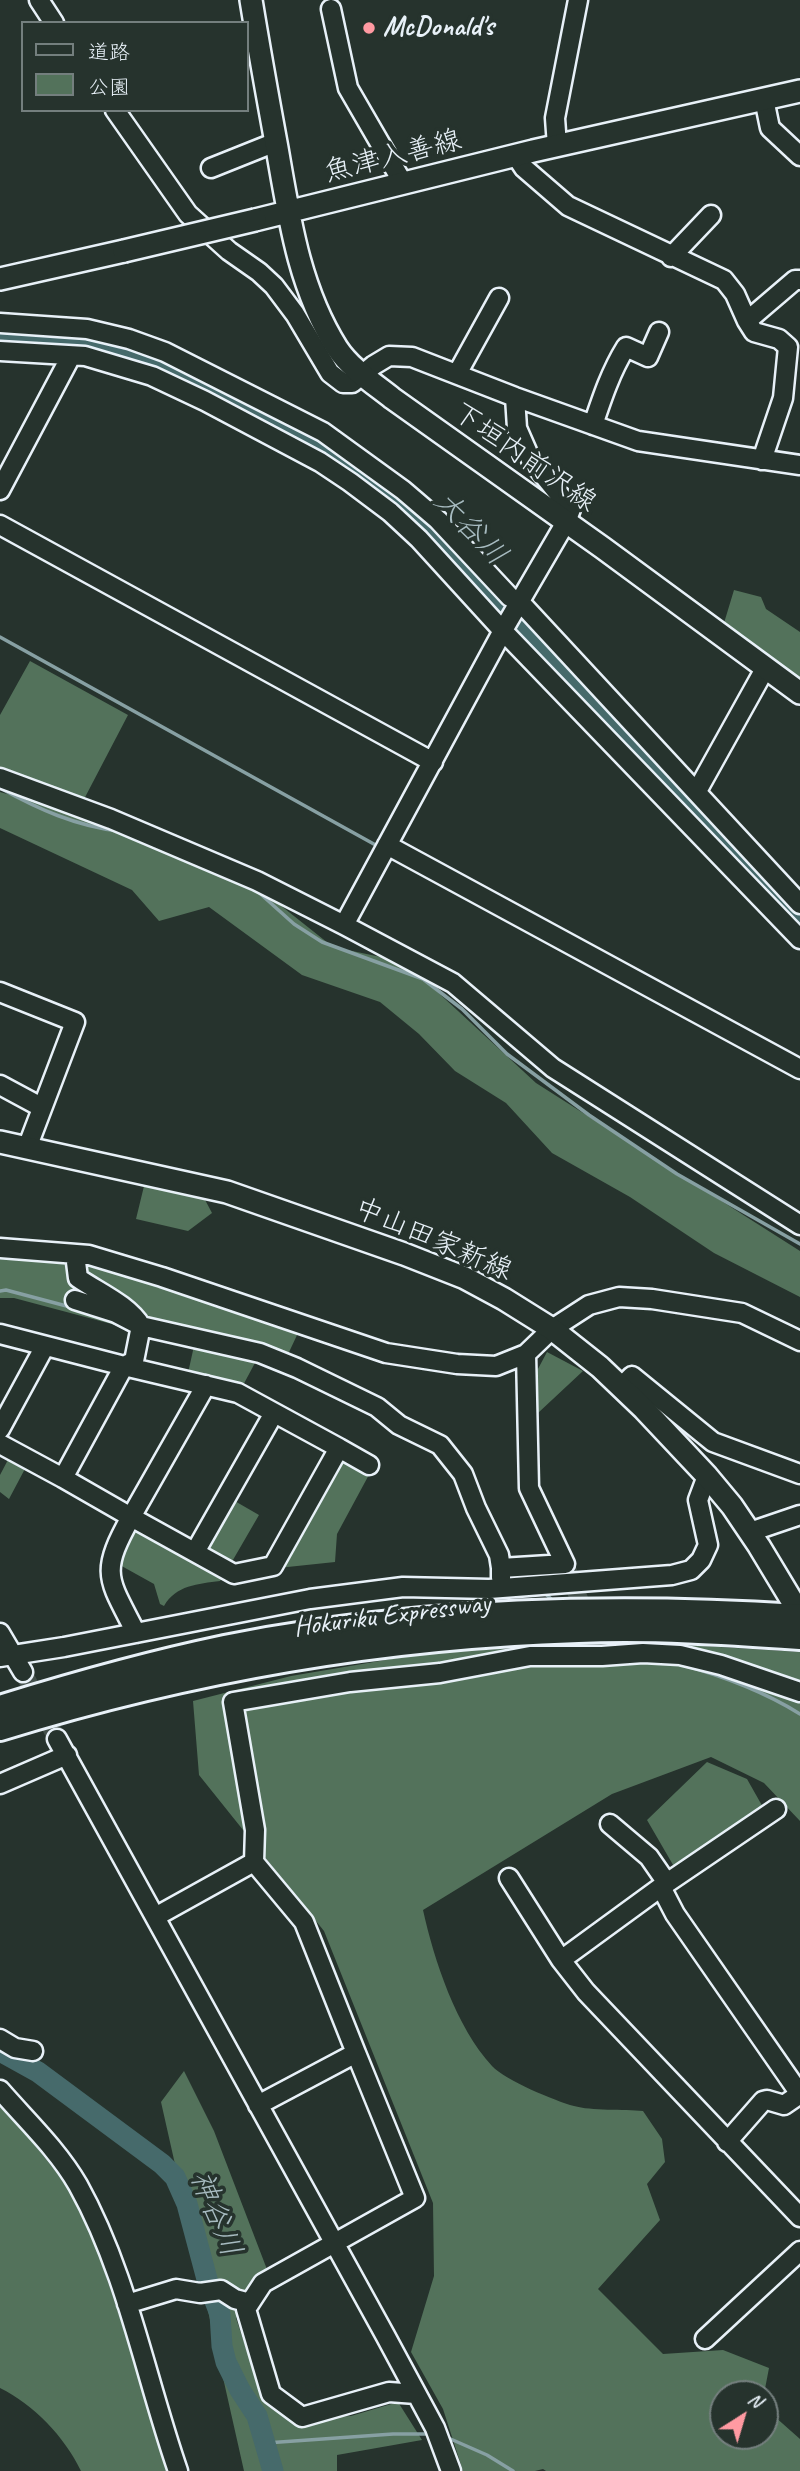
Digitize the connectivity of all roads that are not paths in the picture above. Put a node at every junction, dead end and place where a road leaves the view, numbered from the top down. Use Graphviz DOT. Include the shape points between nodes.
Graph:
graph roads {
  1 [pos="38,0"];
  2 [pos="578,0"];
  3 [pos="251,1"];
  4 [pos="331,9"];
  5 [pos="53,21"];
  6 [pos="254,57"];
  7 [pos="800,91"];
  8 [pos="765,99"];
  9 [pos="118,112"];
  10 [pos="276,142"];
  11 [pos="557,146"];
  12 [pos="516,156"];
  13 [pos="800,156"];
  14 [pos="211,168"];
  15 [pos="402,183"];
  16 [pos="289,212"];
  17 [pos="711,215"];
  18 [pos="671,257"];
  19 [pos="0,278"];
  20 [pos="800,280"];
  21 [pos="499,298"];
  22 [pos="747,321"];
  23 [pos="0,323"];
  24 [pos="659,332"];
  25 [pos="0,351"];
  26 [pos="71,356"];
  27 [pos="457,374"];
  28 [pos="363,375"];
  29 [pos="515,397"];
  30 [pos="593,425"];
  31 [pos="762,460"];
  32 [pos="800,465"];
  33 [pos="0,489"];
  34 [pos="566,522"];
  35 [pos="0,525"];
  36 [pos="511,617"];
  37 [pos="766,667"];
  38 [pos="800,693"];
  39 [pos="433,761"];
  40 [pos="0,778"];
  41 [pos="697,791"];
  42 [pos="387,845"];
  43 [pos="800,904"];
  44 [pos="344,925"];
  45 [pos="800,939"];
  46 [pos="0,992"];
  47 [pos="800,1069"];
  48 [pos="0,1085"];
  49 [pos="41,1107"];
  50 [pos="0,1142"];
  51 [pos="27,1148"];
  52 [pos="800,1225"];
  53 [pos="0,1248"];
  54 [pos="75,1254"];
  55 [pos="75,1300"];
  56 [pos="141,1326"];
  57 [pos="552,1329"];
  58 [pos="0,1334"];
  59 [pos="800,1341"];
  60 [pos="45,1346"];
  61 [pos="526,1354"];
  62 [pos="124,1366"];
  63 [pos="206,1385"];
  64 [pos="621,1387"];
  65 [pos="274,1413"];
  66 [pos="0,1429"];
  67 [pos="0,1444"];
  68 [pos="339,1448"];
  69 [pos="369,1465"];
  70 [pos="800,1474"];
  71 [pos="707,1476"];
  72 [pos="63,1478"];
  73 [pos="800,1514"];
  74 [pos="131,1517"];
  75 [pos="750,1532"];
  76 [pos="195,1552"];
  77 [pos="501,1568"];
  78 [pos="500,1589"];
  79 [pos="800,1615"];
  80 [pos="0,1633"];
  81 [pos="136,1633"];
  82 [pos="800,1637"];
  83 [pos="7,1656"];
  84 [pos="23,1672"];
  85 [pos="800,1692"];
  86 [pos="0,1708"];
  87 [pos="0,1728"];
  88 [pos="57,1739"];
  89 [pos="67,1755"];
  90 [pos="0,1784"];
  91 [pos="776,1809"];
  92 [pos="610,1824"];
  93 [pos="254,1862"];
  94 [pos="509,1878"];
  95 [pos="664,1885"];
  96 [pos="155,1917"];
  97 [pos="561,1960"];
  98 [pos="0,2039"];
  99 [pos="33,2051"];
  100 [pos="356,2053"];
  101 [pos="0,2090"];
  102 [pos="799,2092"];
  103 [pos="258,2105"];
  104 [pos="727,2142"];
  105 [pos="800,2217"];
  106 [pos="333,2243"];
  107 [pos="800,2251"];
  108 [pos="250,2303"];
  109 [pos="127,2304"];
  110 [pos="705,2339"];
  111 [pos="416,2394"];
  112 [pos="178,2471"];
  113 [pos="451,2471"];
  1 -- 5 [label="street"];
  2 -- 11 [label="street" via="555,118"];
  3 -- 6 [label="main road, 下垣内前沢線"];
  4 -- 15 [label="street" via="348,88"];
  6 -- 10 [label="main road, 下垣内前沢線"];
  7 -- 8 [label="main road, 魚津入善線"];
  8 -- 11 [label="main road, 魚津入善線"];
  8 -- 13 [label="street" via="770,128"];
  9 -- 28 [label="street" via="188,214 274,286 330,373 343,383"];
  10 -- 14 [label="street"];
  10 -- 16 [label="main road, 下垣内前沢線"];
  11 -- 12 [label="main road, 魚津入善線"];
  12 -- 15 [label="main road, 魚津入善線"];
  12 -- 18 [label="street" via="568,206"];
  15 -- 16 [label="main road, 魚津入善線"];
  16 -- 19 [label="main road, 魚津入善線, bridge"];
  16 -- 28 [label="main road, 下垣内前沢線" via="307,288 319,316 338,351"];
  17 -- 18 [label="street"];
  18 -- 22 [label="street" via="724,280"];
  20 -- 22 [label="street"];
  21 -- 27 [label="street"];
  22 -- 31 [label="street" via="754,332 779,338 788,347 783,398"];
  23 -- 36 [label="street" via="87,328 129,339 184,361 323,432 438,520 510,597"];
  24 -- 30 [label="street" via="648,357 626,347"];
  25 -- 26 [label="street"];
  26 -- 33 [label="street"];
  26 -- 36 [label="street" via="152,376 320,462 370,497"];
  27 -- 28 [label="street" via="412,357 389,356"];
  27 -- 29 [label="street"];
  28 -- 34 [label="main road, 下垣内前沢線"];
  29 -- 30 [label="street"];
  29 -- 34 [label="street" via="517,428 531,460 571,509"];
  30 -- 31 [label="street" via="638,441"];
  31 -- 32 [label="street"];
  34 -- 36 [label="street"];
  34 -- 37 [label="main road, 下垣内前沢線"];
  35 -- 39 [label="street"];
  36 -- 39 [label="street"];
  36 -- 41 [label="street" via="602,693"];
  36 -- 45 [label="street"];
  37 -- 38 [label="main road, 下垣内前沢線"];
  37 -- 41 [label="street"];
  39 -- 42 [label="street"];
  40 -- 44 [label="street" via="111,818 257,881"];
  41 -- 43 [label="street"];
  42 -- 44 [label="street"];
  42 -- 47 [label="street"];
  44 -- 52 [label="street" via="453,983 553,1068"];
  46 -- 49 [label="street" via="75,1022"];
  48 -- 49 [label="street"];
  49 -- 51 [label="street"];
  50 -- 51 [label="main road, 中山田家新線"];
  51 -- 57 [label="main road, 中山田家新線" via="227,1192 355,1236 465,1278"];
  53 -- 54 [label="street"];
  54 -- 56 [label="street" via="78,1278 130,1310"];
  54 -- 61 [label="street" via="162,1277 386,1353 496,1366"];
  55 -- 56 [label="street"];
  56 -- 62 [label="street" via="134,1361"];
  56 -- 77 [label="street" via="269,1356 377,1407 399,1425 440,1445 463,1474"];
  57 -- 59 [label="street" via="589,1305 619,1297 742,1312"];
  57 -- 61 [label="street"];
  57 -- 64 [label="main road, 中山田家新線"];
  58 -- 60 [label="street"];
  60 -- 62 [label="street"];
  60 -- 66 [label="street"];
  61 -- 77 [label="street" via="529,1488 565,1564"];
  62 -- 63 [label="street"];
  62 -- 72 [label="street"];
  63 -- 65 [label="street" via="238,1393"];
  63 -- 74 [label="street"];
  64 -- 70 [label="street" via="632,1376 712,1442"];
  64 -- 71 [label="main road, 中山田家新線"];
  65 -- 68 [label="street"];
  65 -- 76 [label="street"];
  67 -- 72 [label="street"];
  68 -- 69 [label="street"];
  68 -- 76 [label="street" via="273,1566 234,1574"];
  71 -- 75 [label="main road, 中山田家新線"];
  71 -- 78 [label="street" via="698,1500 708,1545 691,1570"];
  72 -- 74 [label="street"];
  73 -- 75 [label="street"];
  74 -- 76 [label="street"];
  74 -- 81 [label="street" via="114,1548 110,1567 111,1584"];
  75 -- 79 [label="main road, 中山田家新線"];
  77 -- 78 [label="street"];
  78 -- 81 [label="street" via="403,1587 310,1599"];
  79 -- 86 [label="highway, Hokuriku Expressway" via="576,1610 401,1623 225,1648"];
  80 -- 83 [label="street"];
  81 -- 83 [label="street"];
  82 -- 87 [label="highway, Hokuriku Expressway" via="580,1629 402,1642 229,1668"];
  83 -- 84 [label="street"];
  85 -- 93 [label="street" via="721,1665 680,1655 643,1653 530,1656 233,1702 255,1830"];
  88 -- 89 [label="street"];
  89 -- 90 [label="street"];
  89 -- 96 [label="street"];
  91 -- 95 [label="street"];
  92 -- 95 [label="street" via="649,1857"];
  93 -- 96 [label="street"];
  93 -- 100 [label="street" via="304,1922"];
  94 -- 97 [label="street"];
  95 -- 97 [label="street"];
  95 -- 102 [label="street" via="675,1914"];
  96 -- 103 [label="street"];
  97 -- 104 [label="street"];
  98 -- 99 [label="street"];
  100 -- 103 [label="street"];
  100 -- 106 [label="street" via="415,2198"];
  101 -- 109 [label="street" via="77,2184"];
  102 -- 104 [label="street" via="784,2105 763,2101"];
  103 -- 106 [label="street"];
  104 -- 105 [label="street"];
  106 -- 108 [label="street" via="263,2283"];
  106 -- 111 [label="street"];
  107 -- 110 [label="street"];
  108 -- 109 [label="street" via="220,2290 176,2289"];
  108 -- 111 [label="street" via="246,2309 271,2394 302,2417 389,2392"];
  109 -- 112 [label="street"];
  111 -- 113 [label="street"];
}
